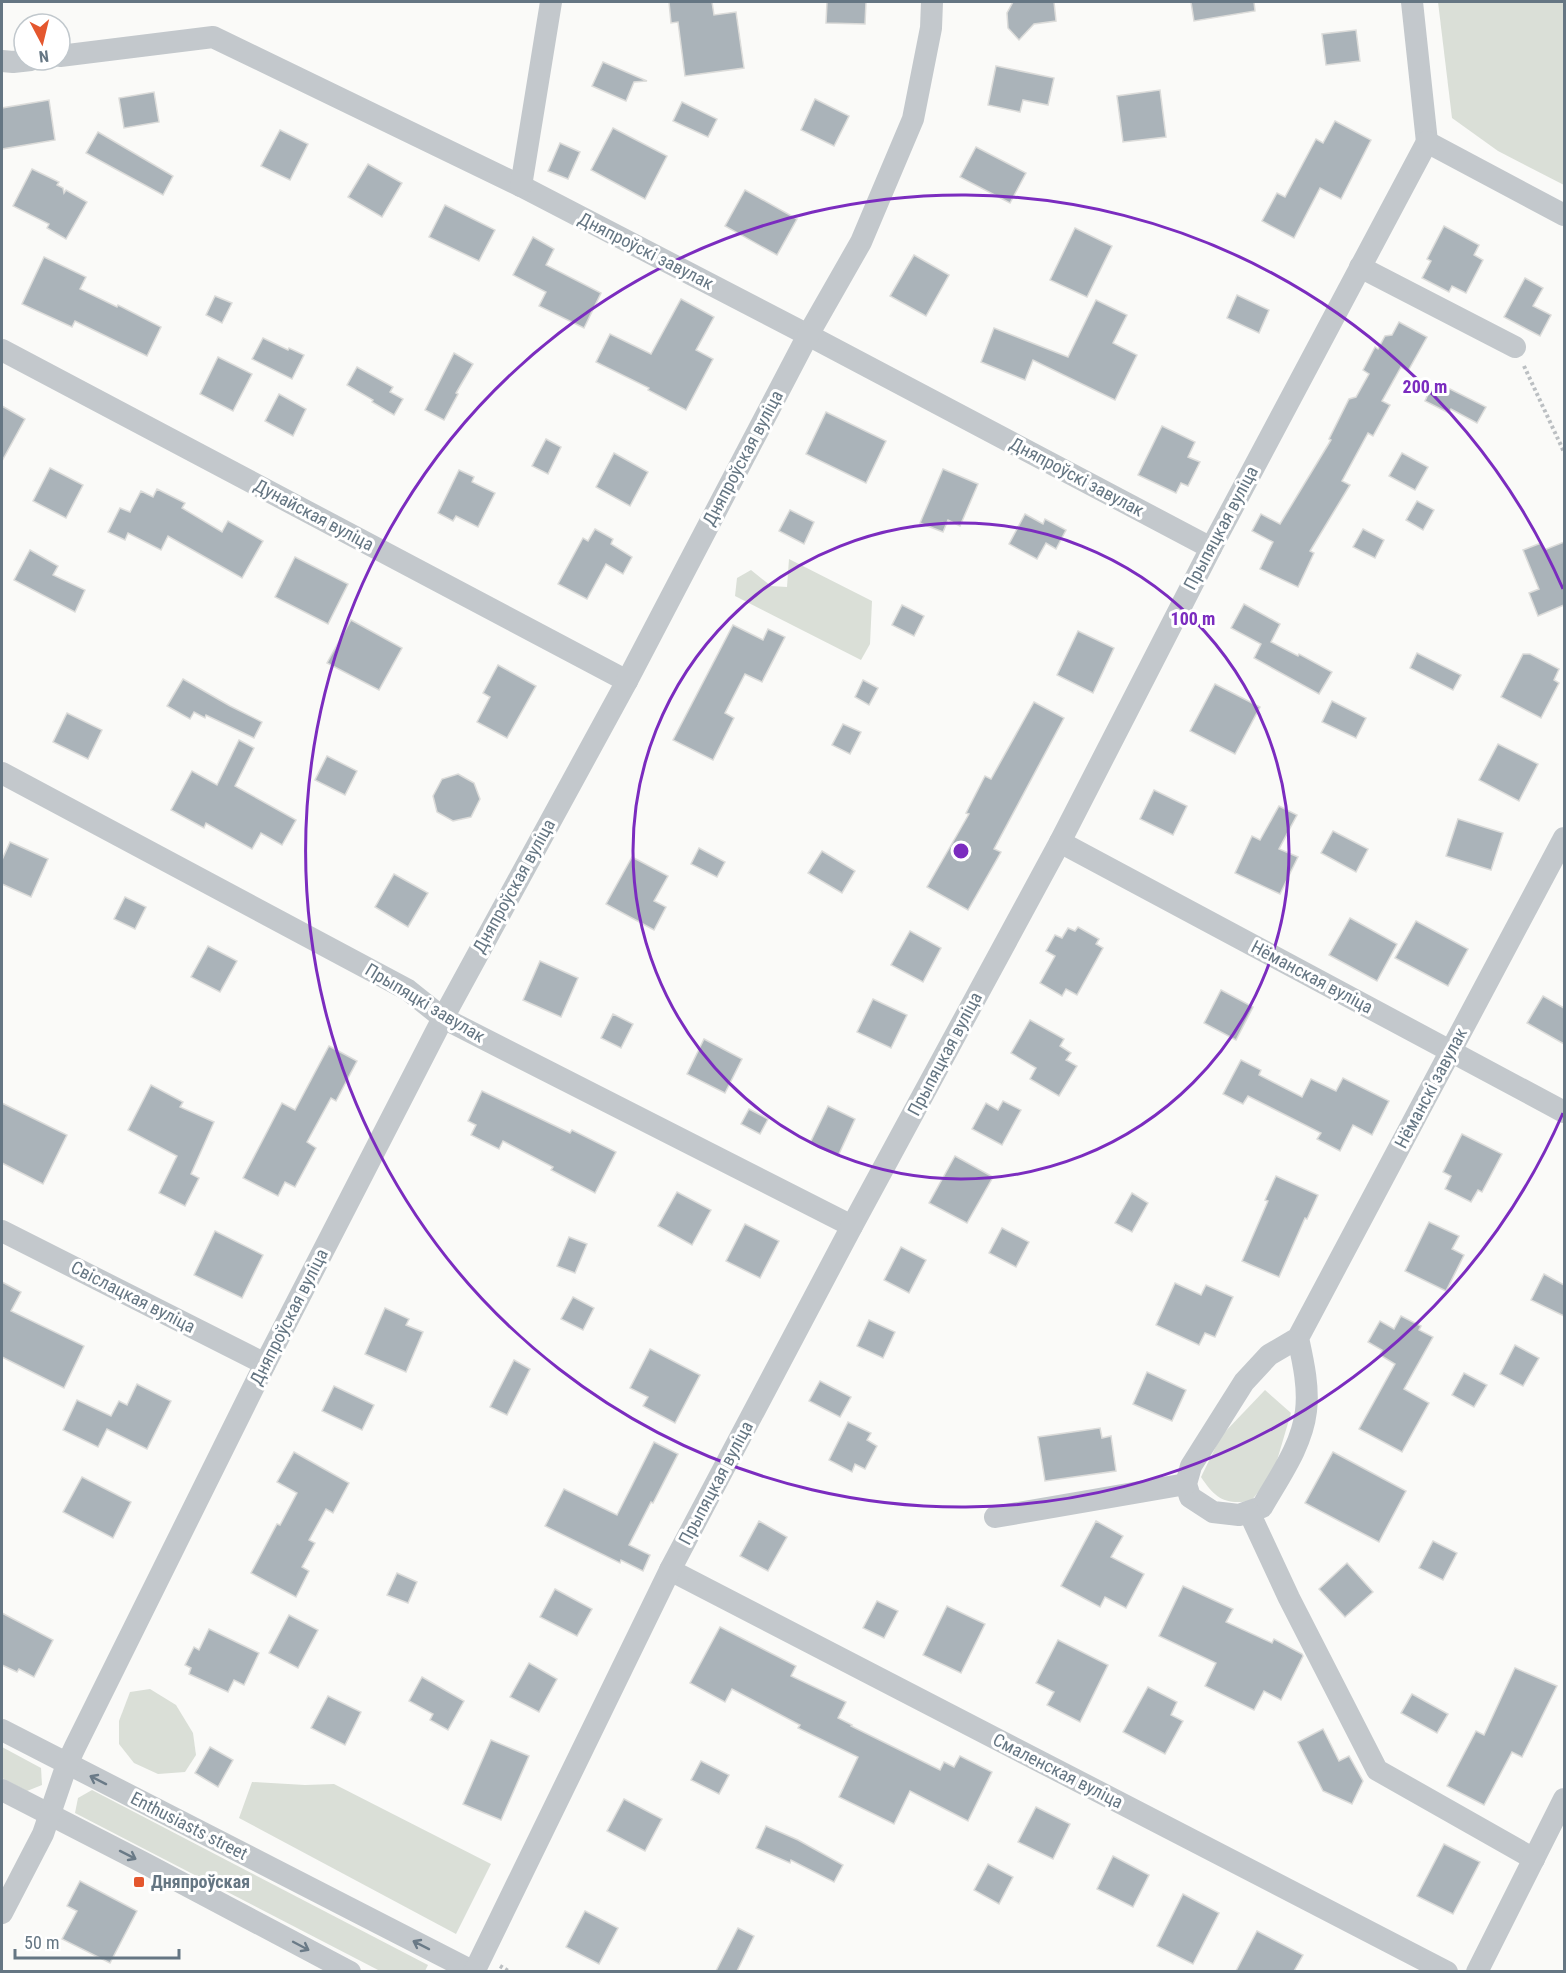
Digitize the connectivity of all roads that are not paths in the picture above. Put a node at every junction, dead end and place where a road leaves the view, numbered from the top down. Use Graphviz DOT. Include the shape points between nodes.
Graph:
graph roads {
  1 [pos="551,2"];
  2 [pos="932,2"];
  3 [pos="1412,2"];
  4 [pos="72,55"];
  5 [pos="1427,142"];
  6 [pos="521,186"];
  7 [pos="1564,215"];
  8 [pos="1359,267"];
  9 [pos="807,335"];
  10 [pos="1515,347"];
  11 [pos="2,350"];
  12 [pos="1211,548"];
  13 [pos="627,681"];
  14 [pos="2,773"];
  15 [pos="1564,838"];
  16 [pos="1060,842"];
  17 [pos="443,1018"];
  18 [pos="1450,1051"];
  19 [pos="1564,1112"];
  20 [pos="852,1226"];
  21 [pos="2,1231"];
  22 [pos="1298,1338"];
  23 [pos="265,1364"];
  24 [pos="1186,1484"];
  25 [pos="1249,1512"];
  26 [pos="995,1517"];
  27 [pos="670,1570"];
  28 [pos="2,1730"];
  29 [pos="67,1764"];
  30 [pos="2,1790"];
  31 [pos="1564,1799"];
  32 [pos="49,1815"];
  33 [pos="1534,1859"];
  34 [pos="2,1913"];
  35 [pos="350,1971"];
  36 [pos="474,1971"];
  37 [pos="1447,1971"];
  38 [pos="1477,1971"];
  1 -- 6 [label="street"];
  2 -- 9 [label="street, Дняпроўская вуліца" via="931,28 913,119 861,242"];
  3 -- 5 [label="street"];
  4 -- 6 [label="street, Дняпроўскі завулак" via="213,37"];
  5 -- 7 [label="street"];
  5 -- 8 [label="street, Прыпяцкая вуліца"];
  6 -- 9 [label="street, Дняпроўскі завулак"];
  8 -- 10 [label="street"];
  8 -- 12 [label="street, Прыпяцкая вуліца"];
  9 -- 12 [label="street, Дняпроўскі завулак"];
  9 -- 13 [label="street, Дняпроўская вуліца"];
  11 -- 13 [label="street, Дунайская вуліца"];
  12 -- 16 [label="street, Прыпяцкая вуліца"];
  13 -- 17 [label="street, Дняпроўская вуліца"];
  14 -- 17 [label="street, Прыпяцкі завулак" via="408,990"];
  15 -- 18 [label="street, Нёманскі завулак"];
  16 -- 18 [label="street, Нёманская вуліца"];
  16 -- 20 [label="street, Прыпяцкая вуліца"];
  17 -- 20 [label="street, Прыпяцкі завулак"];
  17 -- 23 [label="street, Дняпроўская вуліца"];
  18 -- 19 [label="street, Нёманская вуліца"];
  18 -- 22 [label="street, Нёманскі завулак"];
  20 -- 27 [label="street, Прыпяцкая вуліца"];
  21 -- 23 [label="street, Свіслацкая вуліца"];
  22 -- 24 [label="street" via="1269,1355 1244,1382 1191,1466"];
  22 -- 25 [label="street" via="1306,1411 1298,1441 1262,1507"];
  23 -- 29 [label="street, Дняпроўская вуліца"];
  24 -- 25 [label="street" via="1190,1497 1213,1512"];
  24 -- 26 [label="street"];
  25 -- 33 [label="street" via="1377,1770"];
  27 -- 36 [label="street, Прыпяцкая вуліца"];
  27 -- 37 [label="street, Смаленская вуліца"];
  28 -- 29 [label="street, Enthusiasts street"];
  29 -- 32 [label="street, Дняпроўская вуліца"];
  36 -- 29 [label="street, Enthusiasts street, one-way"];
  30 -- 32 [label="street"];
  31 -- 33 [label="street"];
  32 -- 34 [label="street, Дняпроўская вуліца"];
  32 -- 35 [label="street, one-way"];
  33 -- 38 [label="street"];
}
